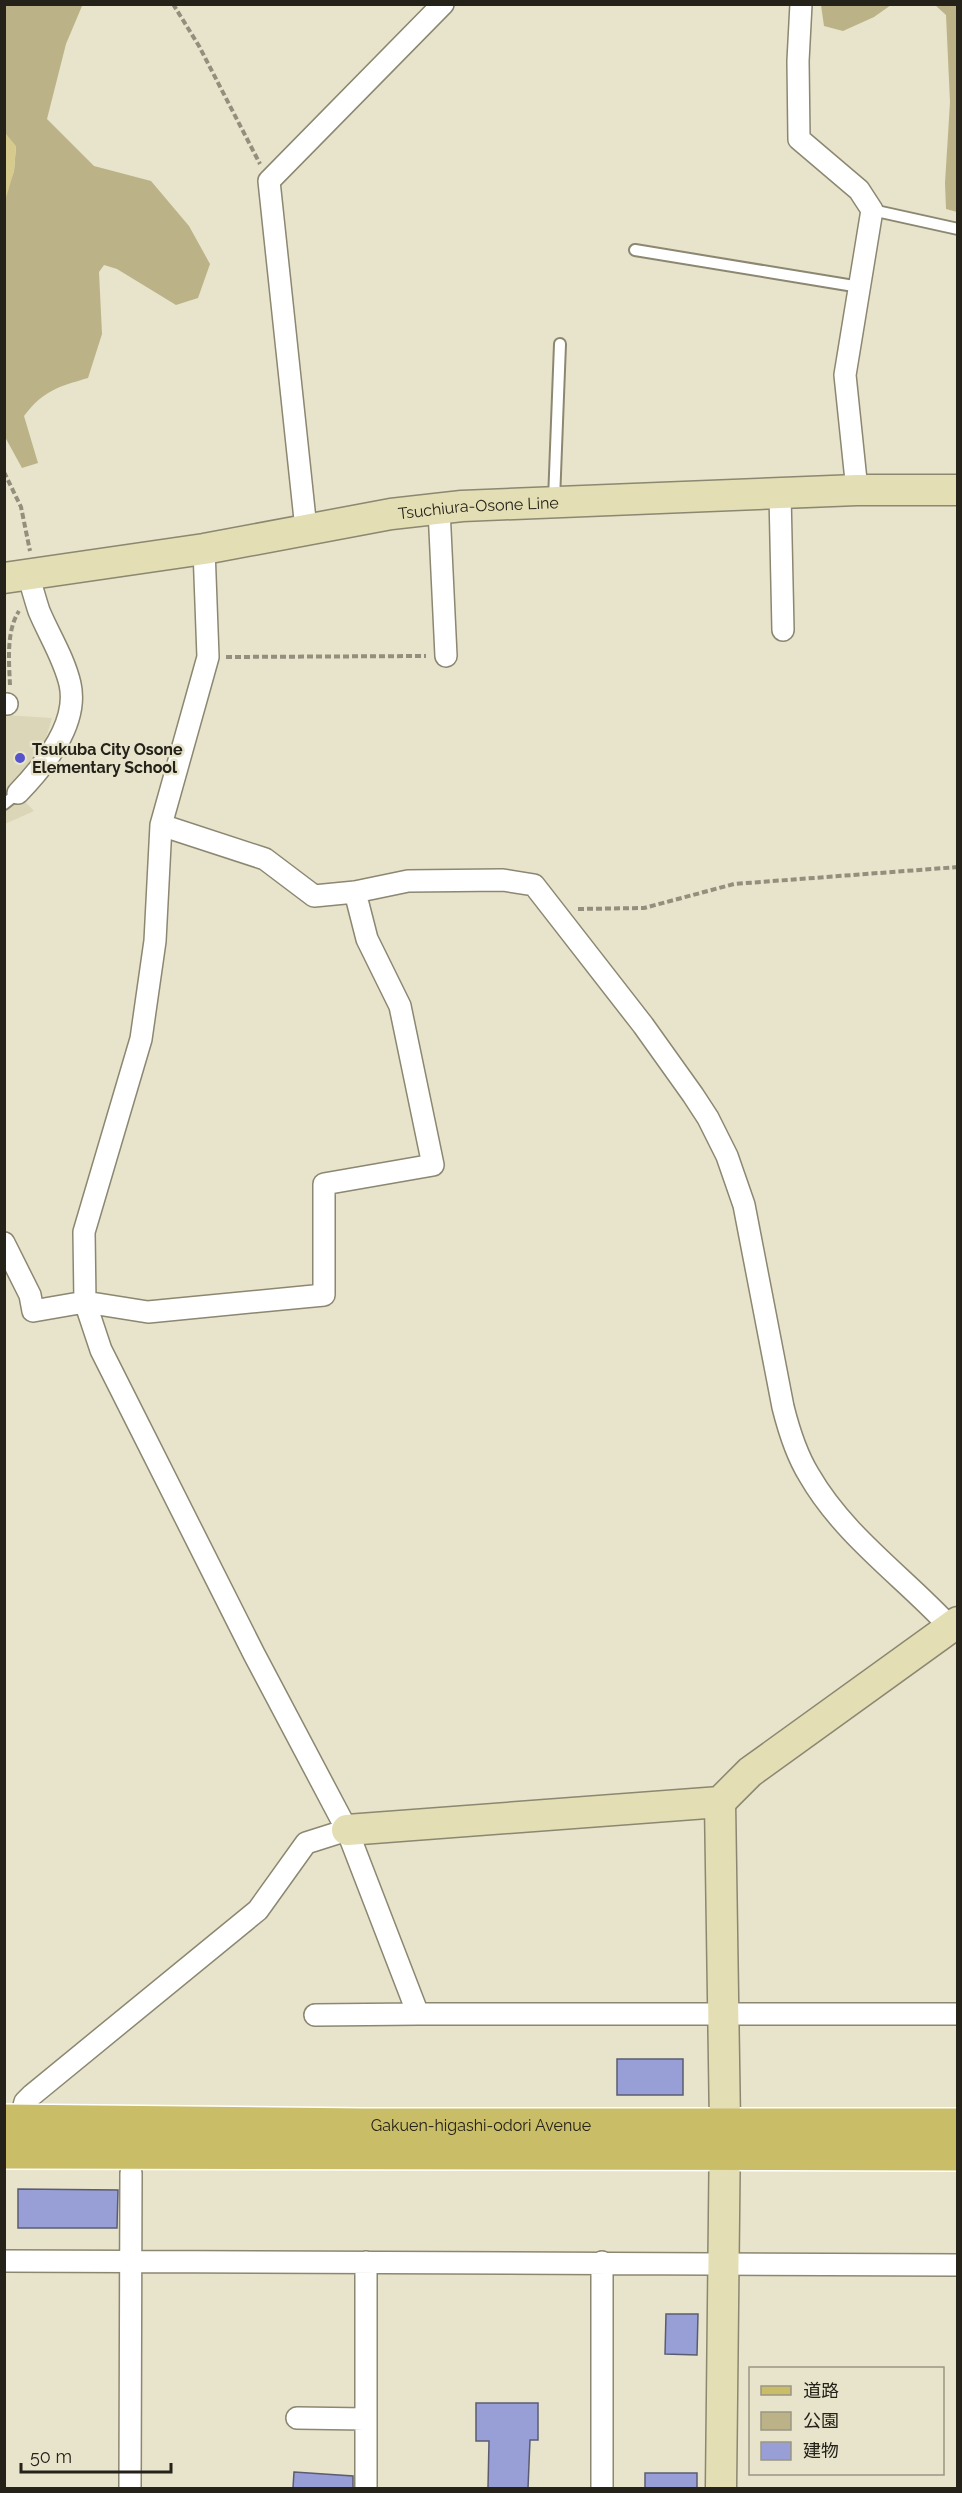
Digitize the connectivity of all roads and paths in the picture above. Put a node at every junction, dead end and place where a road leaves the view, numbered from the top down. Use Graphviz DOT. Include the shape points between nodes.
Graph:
graph roads {
  1 [pos="173,4"];
  2 [pos="444,4"];
  3 [pos="801,4"];
  4 [pos="269,181"];
  5 [pos="872,210"];
  6 [pos="957,229"];
  7 [pos="634,250"];
  8 [pos="860,287"];
  9 [pos="560,344"];
  10 [pos="4,472"];
  11 [pos="857,490"];
  12 [pos="957,490"];
  13 [pos="780,494"];
  14 [pos="554,503"];
  15 [pos="439,509"];
  16 [pos="306,529"];
  17 [pos="204,549"];
  18 [pos="22,576"];
  19 [pos="783,630"];
  20 [pos="446,656"];
  21 [pos="208,657"];
  22 [pos="6,704"];
  23 [pos="11,798"];
  24 [pos="161,825"];
  25 [pos="957,867"];
  26 [pos="355,892"];
  27 [pos="554,910"];
  28 [pos="4,1243"];
  29 [pos="85,1302"];
  30 [pos="954,1624"];
  31 [pos="720,1802"];
  32 [pos="347,1830"];
  33 [pos="722,2013"];
  34 [pos="957,2013"];
  35 [pos="418,2014"];
  36 [pos="315,2015"];
  37 [pos="12,2121"];
  38 [pos="957,2125"];
  39 [pos="725,2139"];
  40 [pos="4,2152"];
  41 [pos="957,2154"];
  42 [pos="131,2173"];
  43 [pos="4,2261"];
  44 [pos="130,2262"];
  45 [pos="366,2262"];
  46 [pos="602,2262"];
  47 [pos="723,2263"];
  48 [pos="957,2265"];
  49 [pos="297,2418"];
  50 [pos="366,2419"];
  51 [pos="130,2488"];
  52 [pos="366,2488"];
  53 [pos="602,2488"];
  54 [pos="721,2488"];
  1 -- 4 [label="path"];
  2 -- 4 [label="street"];
  3 -- 5 [label="street" via="799,139 859,190"];
  4 -- 16 [label="street"];
  5 -- 6 [label="lane"];
  5 -- 8 [label="street"];
  7 -- 8 [label="lane"];
  8 -- 11 [label="street" via="845,375"];
  9 -- 14 [label="lane"];
  10 -- 18 [label="path" via="21,507"];
  11 -- 12 [label="street, Tsuchiura-Osone Line"];
  11 -- 13 [label="street, Tsuchiura-Osone Line"];
  13 -- 14 [label="street, Tsuchiura-Osone Line"];
  13 -- 19 [label="street"];
  14 -- 15 [label="street, Tsuchiura-Osone Line"];
  15 -- 16 [label="street, Tsuchiura-Osone Line"];
  15 -- 20 [label="street"];
  16 -- 17 [label="street, Tsuchiura-Osone Line"];
  17 -- 18 [label="street, Tsuchiura-Osone Line"];
  17 -- 21 [label="street"];
  18 -- 22 [label="path" via="22,606 14,618"];
  18 -- 23 [label="street" via="70,684 71,705 53,748 34,776"];
  20 -- 21 [label="path"];
  21 -- 24 [label="street"];
  24 -- 26 [label="street" via="265,859 314,896"];
  24 -- 29 [label="street" via="155,941 141,1039 84,1232"];
  25 -- 27 [label="path" via="734,884 644,908"];
  26 -- 27 [label="street" via="408,881 503,880 534,885"];
  26 -- 29 [label="street" via="367,939 400,1006 433,1165 324,1184 324,1295 148,1312"];
  27 -- 30 [label="street" via="693,1095 727,1156 744,1205 790,1436 809,1476 864,1544"];
  28 -- 29 [label="street" via="30,1294 33,1311"];
  29 -- 32 [label="street" via="101,1350"];
  30 -- 31 [label="street" via="750,1773"];
  31 -- 32 [label="street"];
  31 -- 33 [label="street"];
  32 -- 35 [label="street"];
  32 -- 37 [label="street" via="306,1843 258,1910 25,2102"];
  33 -- 34 [label="street"];
  33 -- 35 [label="street"];
  33 -- 39 [label="street"];
  35 -- 36 [label="street"];
  37 -- 39 [label="main road, Gakuen-higashi-odori Avenue" via="364,2125"];
  38 -- 39 [label="main road, Gakuen-higashi-odori Avenue"];
  39 -- 40 [label="main road, Gakuen-higashi-odori Avenue" via="415,2154"];
  39 -- 41 [label="main road, Gakuen-higashi-odori Avenue"];
  39 -- 47 [label="street"];
  42 -- 44 [label="street"];
  43 -- 44 [label="street"];
  44 -- 45 [label="street"];
  44 -- 51 [label="street"];
  45 -- 46 [label="street"];
  45 -- 50 [label="street"];
  46 -- 47 [label="street"];
  46 -- 53 [label="street"];
  47 -- 48 [label="street"];
  47 -- 54 [label="street"];
  49 -- 50 [label="street"];
  50 -- 52 [label="street"];
}
